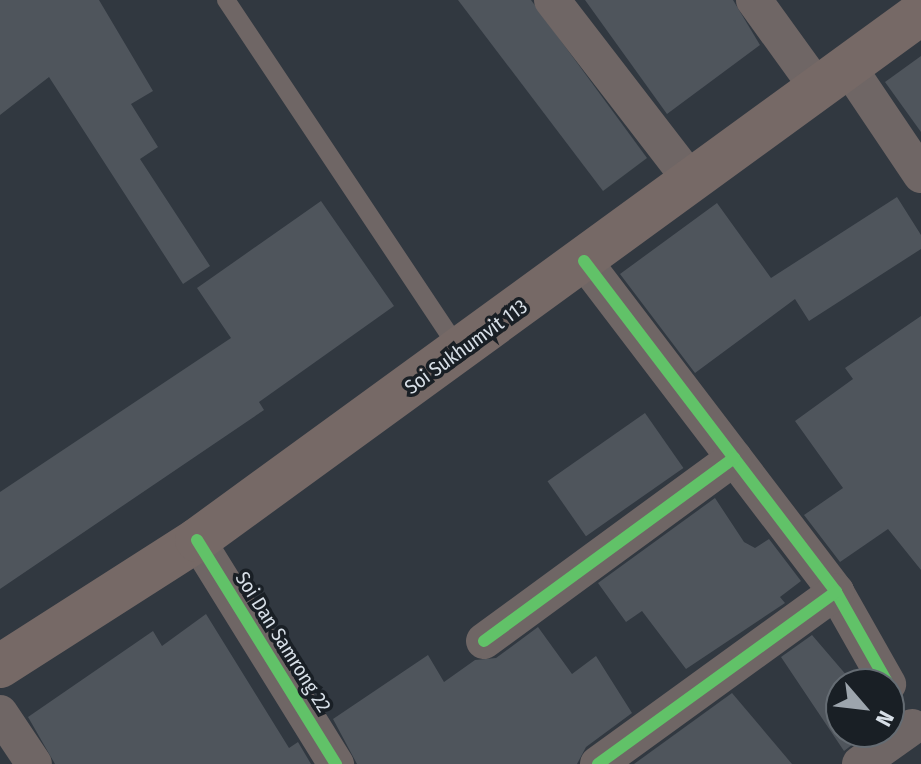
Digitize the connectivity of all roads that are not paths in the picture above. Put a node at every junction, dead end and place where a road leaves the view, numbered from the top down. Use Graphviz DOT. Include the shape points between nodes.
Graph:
graph roads {
  1 [pos="226,0"];
  2 [pos="552,0"];
  3 [pos="754,0"];
  4 [pos="921,13"];
  5 [pos="834,79"];
  6 [pos="921,175"];
  7 [pos="692,182"];
  8 [pos="584,261"];
  9 [pos="460,351"];
  10 [pos="734,458"];
  11 [pos="197,540"];
  12 [pos="836,592"];
  13 [pos="484,641"];
  14 [pos="0,666"];
  15 [pos="878,668"];
  16 [pos="0,713"];
  17 [pos="905,713"];
  18 [pos="917,732"];
  19 [pos="34,764"];
  20 [pos="336,764"];
  21 [pos="598,764"];
  22 [pos="860,764"];
  1 -- 9 [label="lane"];
  2 -- 7 [label="street"];
  3 -- 5 [label="street"];
  4 -- 5 [label="main road, Soi Sukhumvit 113"];
  5 -- 6 [label="street"];
  5 -- 7 [label="main road, Soi Sukhumvit 113"];
  7 -- 8 [label="main road, Soi Sukhumvit 113"];
  8 -- 9 [label="main road, Soi Sukhumvit 113"];
  8 -- 10 [label="street"];
  9 -- 11 [label="main road, Soi Sukhumvit 113"];
  10 -- 12 [label="street"];
  10 -- 13 [label="street"];
  11 -- 14 [label="main road, Soi Sukhumvit 113"];
  11 -- 20 [label="street, Soi Dan Samrong 22"];
  12 -- 15 [label="street"];
  12 -- 21 [label="street"];
  16 -- 19 [label="street"];
  17 -- 18 [label="street"];
  18 -- 22 [label="street"];
}
